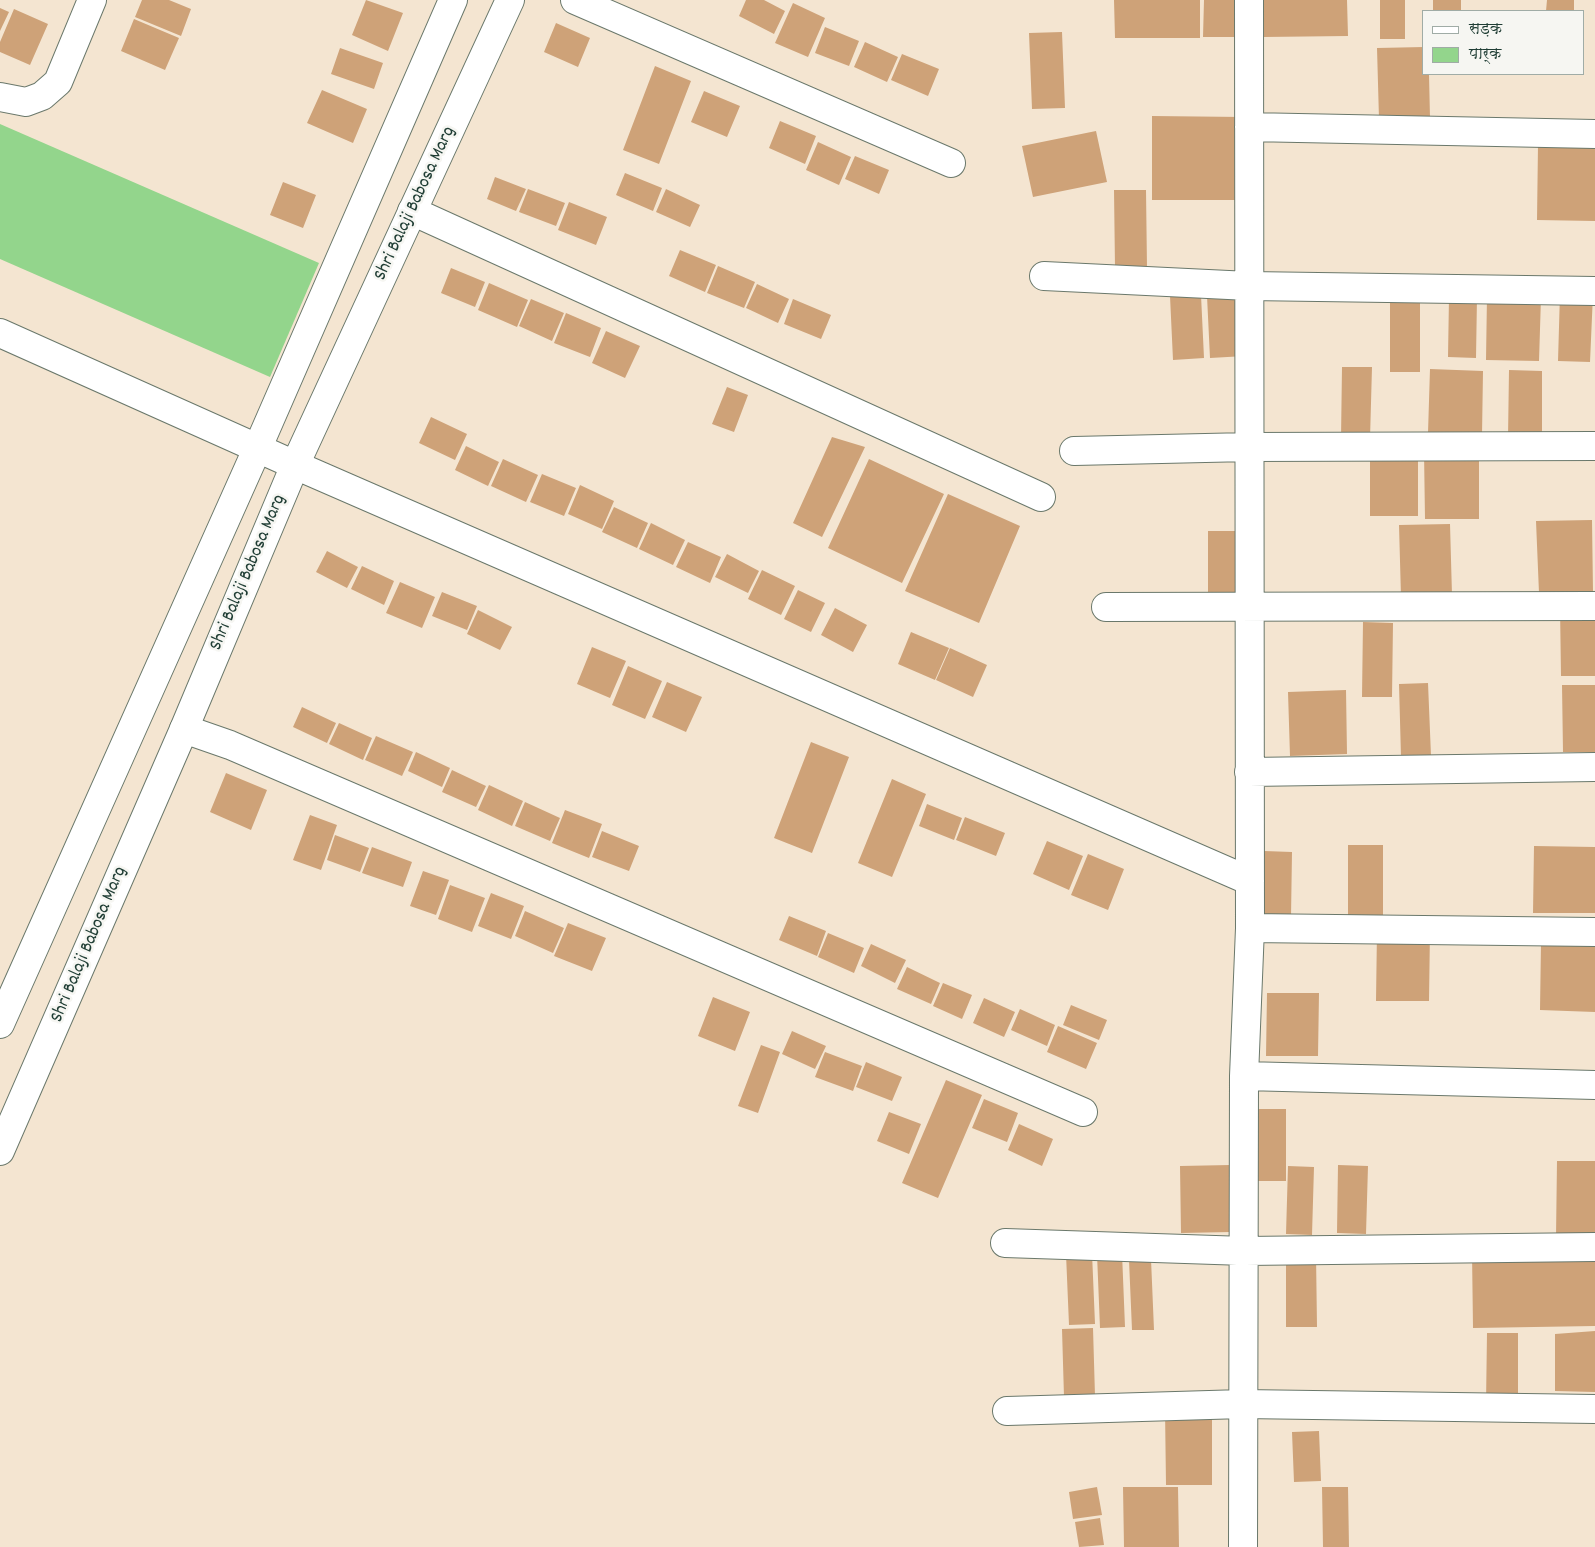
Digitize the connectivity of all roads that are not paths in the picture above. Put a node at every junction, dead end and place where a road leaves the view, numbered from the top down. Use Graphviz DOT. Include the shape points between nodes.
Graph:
graph roads {
  1 [pos="92,0"];
  2 [pos="453,0"];
  3 [pos="510,0"];
  4 [pos="575,0"];
  5 [pos="1249,0"];
  6 [pos="0,97"];
  7 [pos="1249,127"];
  8 [pos="1595,134"];
  9 [pos="951,163"];
  10 [pos="412,211"];
  11 [pos="1044,276"];
  12 [pos="1249,286"];
  13 [pos="1595,290"];
  14 [pos="0,332"];
  15 [pos="1595,446"];
  16 [pos="258,447"];
  17 [pos="1249,447"];
  18 [pos="1074,451"];
  19 [pos="295,465"];
  20 [pos="1041,497"];
  21 [pos="1249,606"];
  22 [pos="1595,606"];
  23 [pos="1106,607"];
  24 [pos="184,729"];
  25 [pos="1595,767"];
  26 [pos="1249,772"];
  27 [pos="1250,881"];
  28 [pos="1250,928"];
  29 [pos="1595,932"];
  30 [pos="0,1024"];
  31 [pos="1244,1076"];
  32 [pos="1595,1085"];
  33 [pos="1084,1112"];
  34 [pos="0,1151"];
  35 [pos="1005,1243"];
  36 [pos="1595,1247"];
  37 [pos="1245,1251"];
  38 [pos="1243,1404"];
  39 [pos="1595,1409"];
  40 [pos="1007,1411"];
  41 [pos="1243,1547"];
  1 -- 6 [label="street" via="58,82 42,96 26,102"];
  2 -- 16 [label="street"];
  3 -- 10 [label="street, Shri Balaji Babosa Marg"];
  4 -- 9 [label="street"];
  5 -- 7 [label="street"];
  7 -- 8 [label="street"];
  7 -- 12 [label="street"];
  10 -- 19 [label="street, Shri Balaji Babosa Marg"];
  10 -- 20 [label="street"];
  11 -- 12 [label="street"];
  12 -- 13 [label="street"];
  12 -- 17 [label="street"];
  14 -- 16 [label="street"];
  15 -- 17 [label="street"];
  16 -- 19 [label="street"];
  16 -- 30 [label="street"];
  17 -- 18 [label="street"];
  17 -- 21 [label="street"];
  19 -- 24 [label="street, Shri Balaji Babosa Marg"];
  19 -- 27 [label="street"];
  21 -- 22 [label="street"];
  21 -- 23 [label="street"];
  21 -- 26 [label="street"];
  24 -- 33 [label="street" via="230,745"];
  24 -- 34 [label="street, Shri Balaji Babosa Marg"];
  25 -- 26 [label="street"];
  26 -- 27 [label="street"];
  27 -- 28 [label="street"];
  28 -- 29 [label="street"];
  28 -- 31 [label="street"];
  31 -- 32 [label="street"];
  31 -- 37 [label="street"];
  35 -- 37 [label="street"];
  36 -- 37 [label="street"];
  37 -- 38 [label="street"];
  38 -- 39 [label="street"];
  38 -- 40 [label="street"];
  38 -- 41 [label="street"];
}
